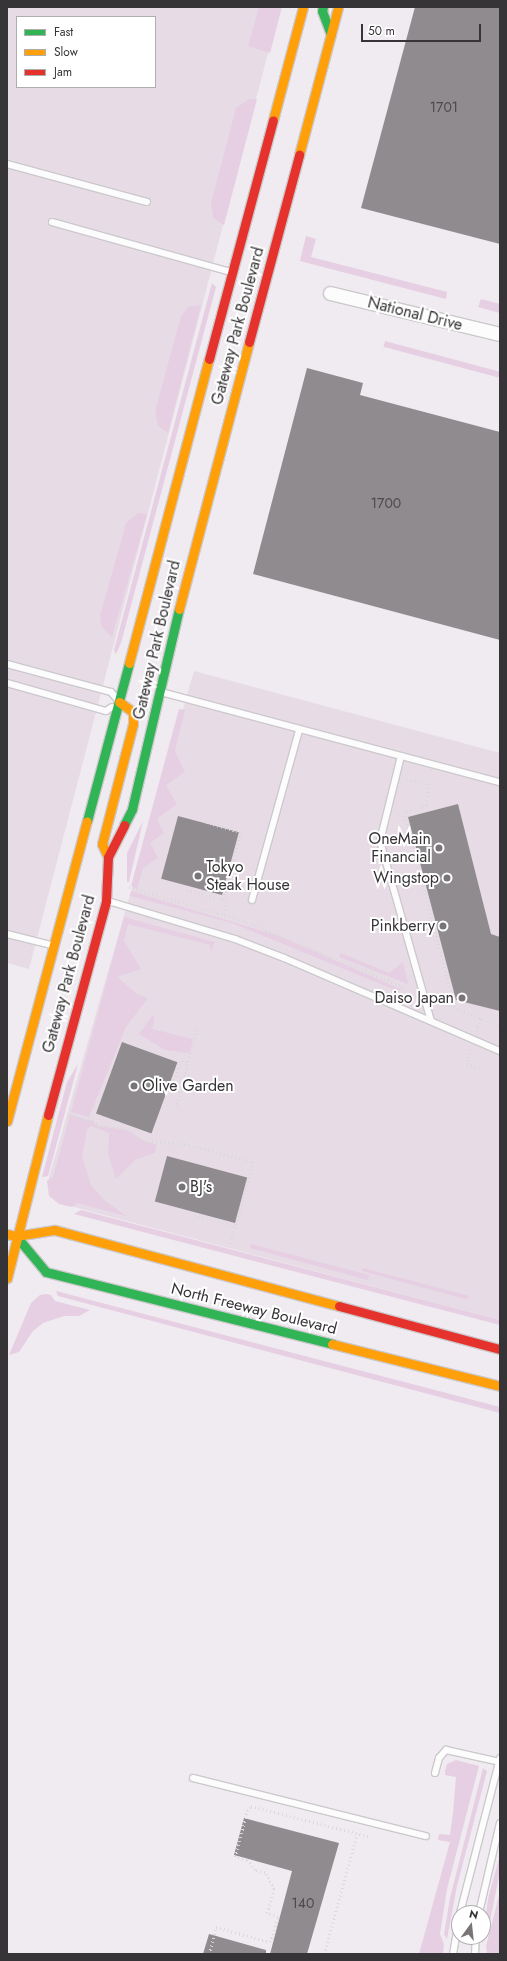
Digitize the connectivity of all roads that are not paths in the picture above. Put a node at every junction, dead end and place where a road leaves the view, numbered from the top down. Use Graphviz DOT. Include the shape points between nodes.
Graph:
graph roads {
  1 [pos="303,7"];
  2 [pos="323,7"];
  3 [pos="338,7"];
  4 [pos="331,34"];
  5 [pos="7,164"];
  6 [pos="147,202"];
  7 [pos="52,222"];
  8 [pos="233,273"];
  9 [pos="330,293"];
  10 [pos="500,334"];
  11 [pos="7,664"];
  12 [pos="7,683"];
  13 [pos="161,692"];
  14 [pos="119,702"];
  15 [pos="299,730"];
  16 [pos="401,756"];
  17 [pos="500,782"];
  18 [pos="108,857"];
  19 [pos="252,900"];
  20 [pos="106,901"];
  21 [pos="7,934"];
  22 [pos="55,946"];
  23 [pos="431,1021"];
  24 [pos="500,1051"];
  25 [pos="7,1121"];
  26 [pos="12,1235"];
  27 [pos="7,1278"];
  28 [pos="500,1349"];
  29 [pos="500,1386"];
  30 [pos="500,1761"];
  31 [pos="435,1772"];
  32 [pos="193,1778"];
  33 [pos="500,1823"];
  34 [pos="426,1836"];
  35 [pos="462,1905"];
  36 [pos="480,1905"];
  1 -- 8 [label="street, Gateway Park Boulevard"];
  2 -- 4 [label="street" via="322,11"];
  3 -- 4 [label="street, Gateway Park Boulevard"];
  4 -- 13 [label="street, Gateway Park Boulevard" via="177,615"];
  5 -- 6 [label="lane"];
  7 -- 8 [label="lane"];
  8 -- 14 [label="street, Gateway Park Boulevard"];
  9 -- 10 [label="street, National Drive"];
  11 -- 14 [label="lane" via="111,692"];
  12 -- 14 [label="lane" via="106,711"];
  13 -- 15 [label="lane"];
  13 -- 18 [label="street, Gateway Park Boulevard" via="132,809"];
  14 -- 18 [label="street" via="133,712 133,724 102,844"];
  14 -- 22 [label="street, Gateway Park Boulevard"];
  15 -- 16 [label="lane"];
  15 -- 19 [label="lane"];
  16 -- 17 [label="lane"];
  16 -- 23 [label="lane" via="380,841"];
  18 -- 20 [label="street, Gateway Park Boulevard"];
  20 -- 23 [label="lane" via="241,942"];
  20 -- 26 [label="street, Gateway Park Boulevard"];
  21 -- 22 [label="lane"];
  22 -- 25 [label="street, Gateway Park Boulevard"];
  23 -- 24 [label="lane"];
  26 -- 27 [label="street, Gateway Park Boulevard"];
  26 -- 28 [label="street, North Freeway Boulevard" via="55,1230"];
  26 -- 29 [label="street, North Freeway Boulevard" via="46,1272"];
  30 -- 31 [label="lane" via="446,1750 438,1758"];
  30 -- 35 [label="lane"];
  32 -- 34 [label="lane"];
  33 -- 36 [label="lane"];
}
